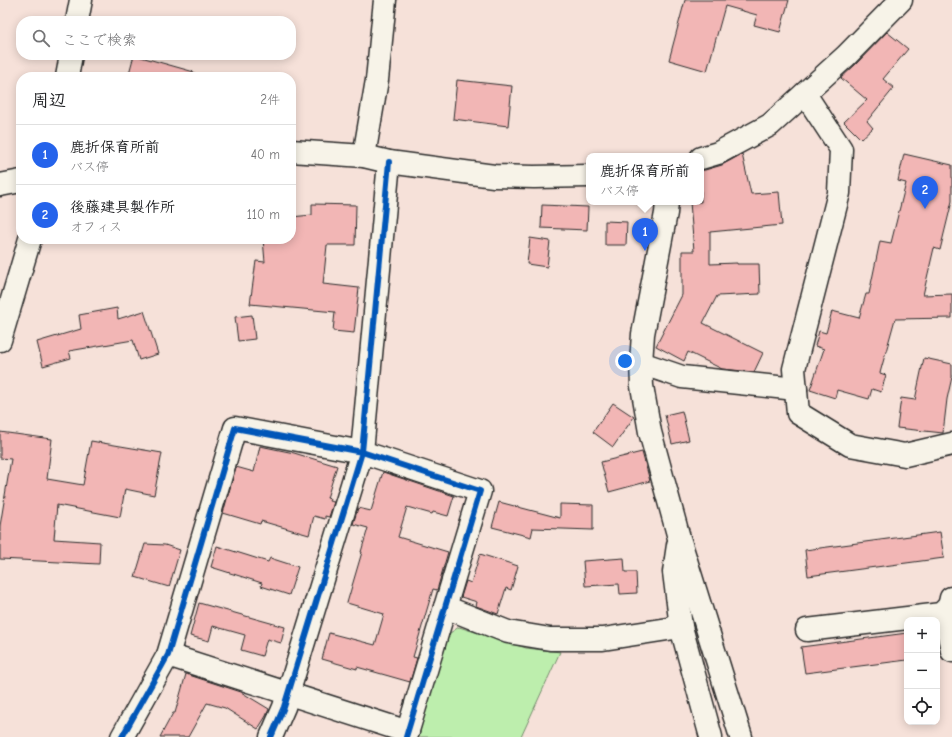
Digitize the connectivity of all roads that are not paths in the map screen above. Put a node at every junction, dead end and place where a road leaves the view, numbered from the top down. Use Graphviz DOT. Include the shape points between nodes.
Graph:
graph roads {
  1 [pos="81,0"];
  2 [pos="385,0"];
  3 [pos="901,0"];
  4 [pos="78,16"];
  5 [pos="70,60"];
  6 [pos="68,72"];
  7 [pos="805,94"];
  8 [pos="296,150"];
  9 [pos="364,156"];
  10 [pos="704,157"];
  11 [pos="389,162"];
  12 [pos="586,176"];
  13 [pos="16,183"];
  14 [pos="0,185"];
  15 [pos="667,205"];
  16 [pos="29,244"];
  17 [pos="0,340"];
  18 [pos="641,363"];
  19 [pos="796,389"];
  20 [pos="952,444"];
  21 [pos="362,452"];
  22 [pos="679,538"];
  23 [pos="951,602"];
  24 [pos="445,607"];
  25 [pos="681,627"];
  26 [pos="807,630"];
  27 [pos="952,651"];
  28 [pos="168,656"];
  29 [pos="288,693"];
  30 [pos="407,734"];
  31 [pos="122,737"];
  32 [pos="271,737"];
  33 [pos="712,737"];
  34 [pos="741,737"];
  1 -- 4 [label="street"];
  2 -- 9 [label="street" via="377,80"];
  3 -- 7 [label="street"];
  5 -- 6 [label="street"];
  7 -- 10 [label="street" via="770,125 718,154"];
  7 -- 19 [label="street" via="840,149 838,193 794,369"];
  8 -- 9 [label="street"];
  9 -- 11 [label="street"];
  11 -- 12 [label="street" via="494,176"];
  11 -- 21 [label="street"];
  13 -- 14 [label="street"];
  15 -- 18 [label="street" via="643,334"];
  16 -- 17 [label="street"];
  18 -- 19 [label="street" via="682,378"];
  18 -- 22 [label="street" via="650,432"];
  19 -- 20 [label="street" via="798,413 850,445 905,455"];
  21 -- 24 [label="street" via="480,491"];
  21 -- 28 [label="street" via="234,428"];
  21 -- 29 [label="street"];
  22 -- 25 [label="street" via="674,572"];
  22 -- 34 [label="street"];
  23 -- 26 [label="street" via="941,614"];
  23 -- 27 [label="street" via="946,620"];
  24 -- 25 [label="street" via="508,632 550,639 603,639"];
  24 -- 30 [label="street"];
  25 -- 33 [label="street"];
  28 -- 29 [label="street"];
  28 -- 31 [label="street"];
  29 -- 30 [label="street"];
  29 -- 32 [label="street"];
}
